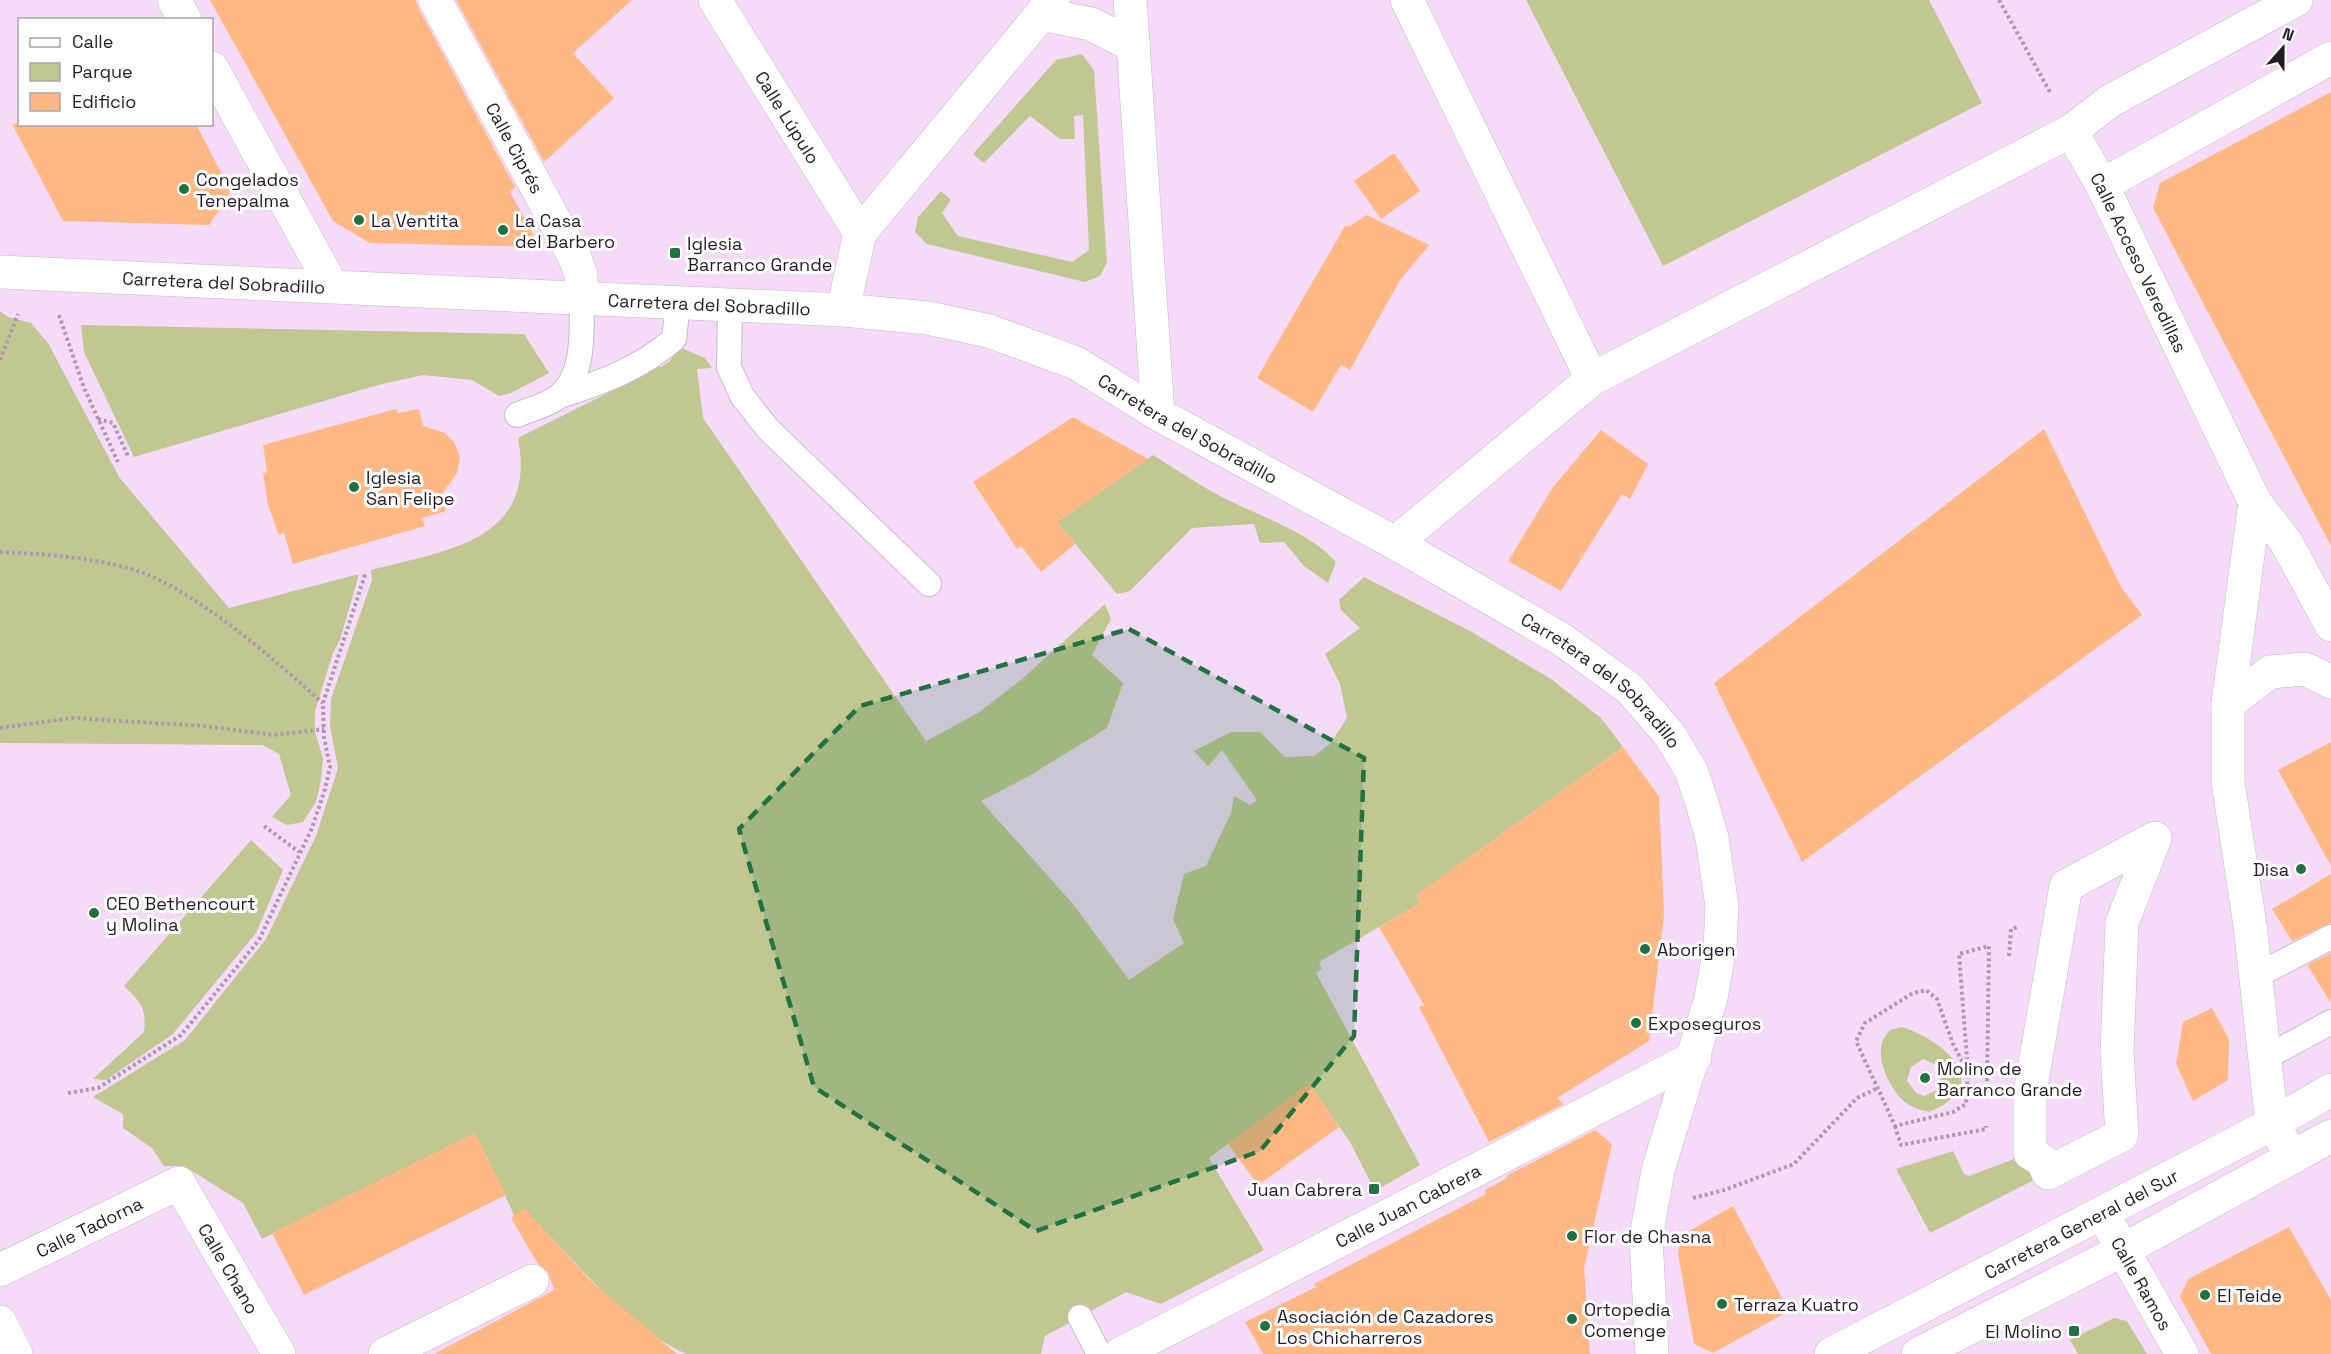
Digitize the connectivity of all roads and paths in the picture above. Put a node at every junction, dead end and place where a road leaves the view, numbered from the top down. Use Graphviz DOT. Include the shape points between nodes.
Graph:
graph roads {
  1 [pos="174,0"];
  2 [pos="435,0"];
  3 [pos="716,0"];
  4 [pos="1130,0"];
  5 [pos="1407,0"];
  6 [pos="1999,0"];
  7 [pos="2296,0"];
  8 [pos="1047,7"];
  9 [pos="184,18"];
  10 [pos="1134,46"];
  11 [pos="2331,58"];
  12 [pos="213,70"];
  13 [pos="2071,131"];
  14 [pos="2102,185"];
  15 [pos="860,233"];
  16 [pos="0,272"];
  17 [pos="46,274"];
  18 [pos="333,286"];
  19 [pos="582,299"];
  20 [pos="678,303"];
  21 [pos="730,306"];
  22 [pos="843,310"];
  23 [pos="1592,379"];
  24 [pos="559,396"];
  25 [pos="1158,414"];
  26 [pos="517,415"];
  27 [pos="98,419"];
  28 [pos="129,458"];
  29 [pos="118,462"];
  30 [pos="2254,502"];
  31 [pos="1395,543"];
  32 [pos="0,552"];
  33 [pos="366,573"];
  34 [pos="929,584"];
  35 [pos="2331,625"];
  36 [pos="2331,682"];
  37 [pos="323,703"];
  38 [pos="2228,704"];
  39 [pos="0,728"];
  40 [pos="324,729"];
  41 [pos="264,826"];
  42 [pos="299,852"];
  43 [pos="2067,886"];
  44 [pos="2331,937"];
  45 [pos="2256,976"];
  46 [pos="2331,1022"];
  47 [pos="1695,1057"];
  48 [pos="2265,1058"];
  49 [pos="1968,1072"];
  50 [pos="1878,1088"];
  51 [pos="1987,1089"];
  52 [pos="2331,1090"];
  53 [pos="68,1093"];
  54 [pos="1986,1120"];
  55 [pos="2272,1124"];
  56 [pos="1895,1126"];
  57 [pos="2331,1136"];
  58 [pos="2293,1157"];
  59 [pos="179,1183"];
  60 [pos="1651,1209"];
  61 [pos="2102,1213"];
  62 [pos="2123,1250"];
  63 [pos="0,1270"];
  64 [pos="531,1281"];
  65 [pos="1080,1317"];
  66 [pos="0,1322"];
  67 [pos="16,1354"];
  68 [pos="279,1354"];
  69 [pos="385,1354"];
  70 [pos="1099,1354"];
  71 [pos="1120,1354"];
  72 [pos="1652,1354"];
  73 [pos="1831,1354"];
  74 [pos="1918,1354"];
  75 [pos="2182,1354"];
  1 -- 9 [label="street"];
  2 -- 19 [label="street, Calle Ciprés" via="575,258 581,275"];
  3 -- 15 [label="street, Calle Lúpulo"];
  4 -- 10 [label="street"];
  5 -- 23 [label="street"];
  6 -- 13 [label="path"];
  7 -- 13 [label="street" via="2110,101"];
  8 -- 10 [label="street"];
  8 -- 15 [label="street"];
  10 -- 25 [label="street"];
  11 -- 14 [label="street"];
  12 -- 18 [label="street"];
  13 -- 14 [label="street, Calle Acceso Veredillas"];
  13 -- 23 [label="street"];
  14 -- 30 [label="street, Calle Acceso Veredillas"];
  15 -- 22 [label="street"];
  16 -- 17 [label="street, Carretera del Sobradillo"];
  17 -- 18 [label="street, Carretera del Sobradillo"];
  17 -- 27 [label="path"];
  18 -- 19 [label="street, Carretera del Sobradillo"];
  19 -- 20 [label="street, Carretera del Sobradillo"];
  19 -- 24 [label="lane" via="580,358 572,379"];
  20 -- 21 [label="street, Carretera del Sobradillo"];
  20 -- 24 [label="lane" via="674,339 654,357 601,383"];
  21 -- 22 [label="street, Carretera del Sobradillo"];
  21 -- 34 [label="lane" via="729,367 742,396 768,429"];
  22 -- 25 [label="street, Carretera del Sobradillo" via="928,318 989,331 1076,363"];
  23 -- 31 [label="street"];
  24 -- 26 [label="lane"];
  25 -- 31 [label="street, Carretera del Sobradillo"];
  27 -- 28 [label="path" via="113,423"];
  27 -- 29 [label="path"];
  30 -- 35 [label="street, Calle Acceso Veredillas" via="2286,542"];
  30 -- 38 [label="street"];
  31 -- 47 [label="street, Carretera del Sobradillo" via="1561,639 1630,689 1669,734 1691,770 1712,838 1722,906 1713,988"];
  32 -- 37 [label="path" via="129,568 174,587 266,654"];
  33 -- 37 [label="path"];
  36 -- 38 [label="street" via="2305,669 2270,672"];
  37 -- 40 [label="path"];
  38 -- 45 [label="street" via="2228,782"];
  39 -- 40 [label="path" via="72,718 204,726 273,735"];
  40 -- 42 [label="path" via="330,767 312,828"];
  41 -- 42 [label="path"];
  42 -- 53 [label="path" via="259,940 181,1035 98,1088"];
  43 -- 43 [label="street" via="2155,838 2122,923 2117,1052 2122,1135 2048,1173 2042,1160 2030,1153 2031,1092"];
  44 -- 45 [label="lane"];
  45 -- 48 [label="street"];
  46 -- 48 [label="lane"];
  47 -- 60 [label="street, Carretera del Sobradillo" via="1658,1170"];
  47 -- 71 [label="street, Calle Juan Cabrera"];
  48 -- 55 [label="street"];
  49 -- 50 [label="path" via="1953,1044 1938,999 1919,990 1865,1023 1858,1034 1856,1041"];
  49 -- 51 [label="path" via="1959,954 1989,946"];
  49 -- 56 [label="path" via="1966,1104 1953,1112"];
  50 -- 56 [label="path"];
  50 -- 60 [label="path" via="1857,1098 1794,1164 1724,1190"];
  52 -- 55 [label="street, Carretera General del Sur"];
  54 -- 56 [label="path" via="1986,1129 1901,1145"];
  55 -- 58 [label="street"];
  55 -- 61 [label="street, Carretera General del Sur"];
  57 -- 58 [label="street"];
  58 -- 62 [label="street"];
  59 -- 63 [label="street, Calle Tadorna"];
  59 -- 68 [label="street, Calle Chano"];
  60 -- 72 [label="street, Carretera del Sobradillo" via="1646,1237"];
  61 -- 62 [label="street, Calle Ramos"];
  61 -- 73 [label="street, Carretera General del Sur"];
  62 -- 74 [label="street"];
  62 -- 75 [label="street, Calle Ramos"];
  64 -- 69 [label="street"];
  65 -- 70 [label="lane"];
  66 -- 67 [label="street"];
}
